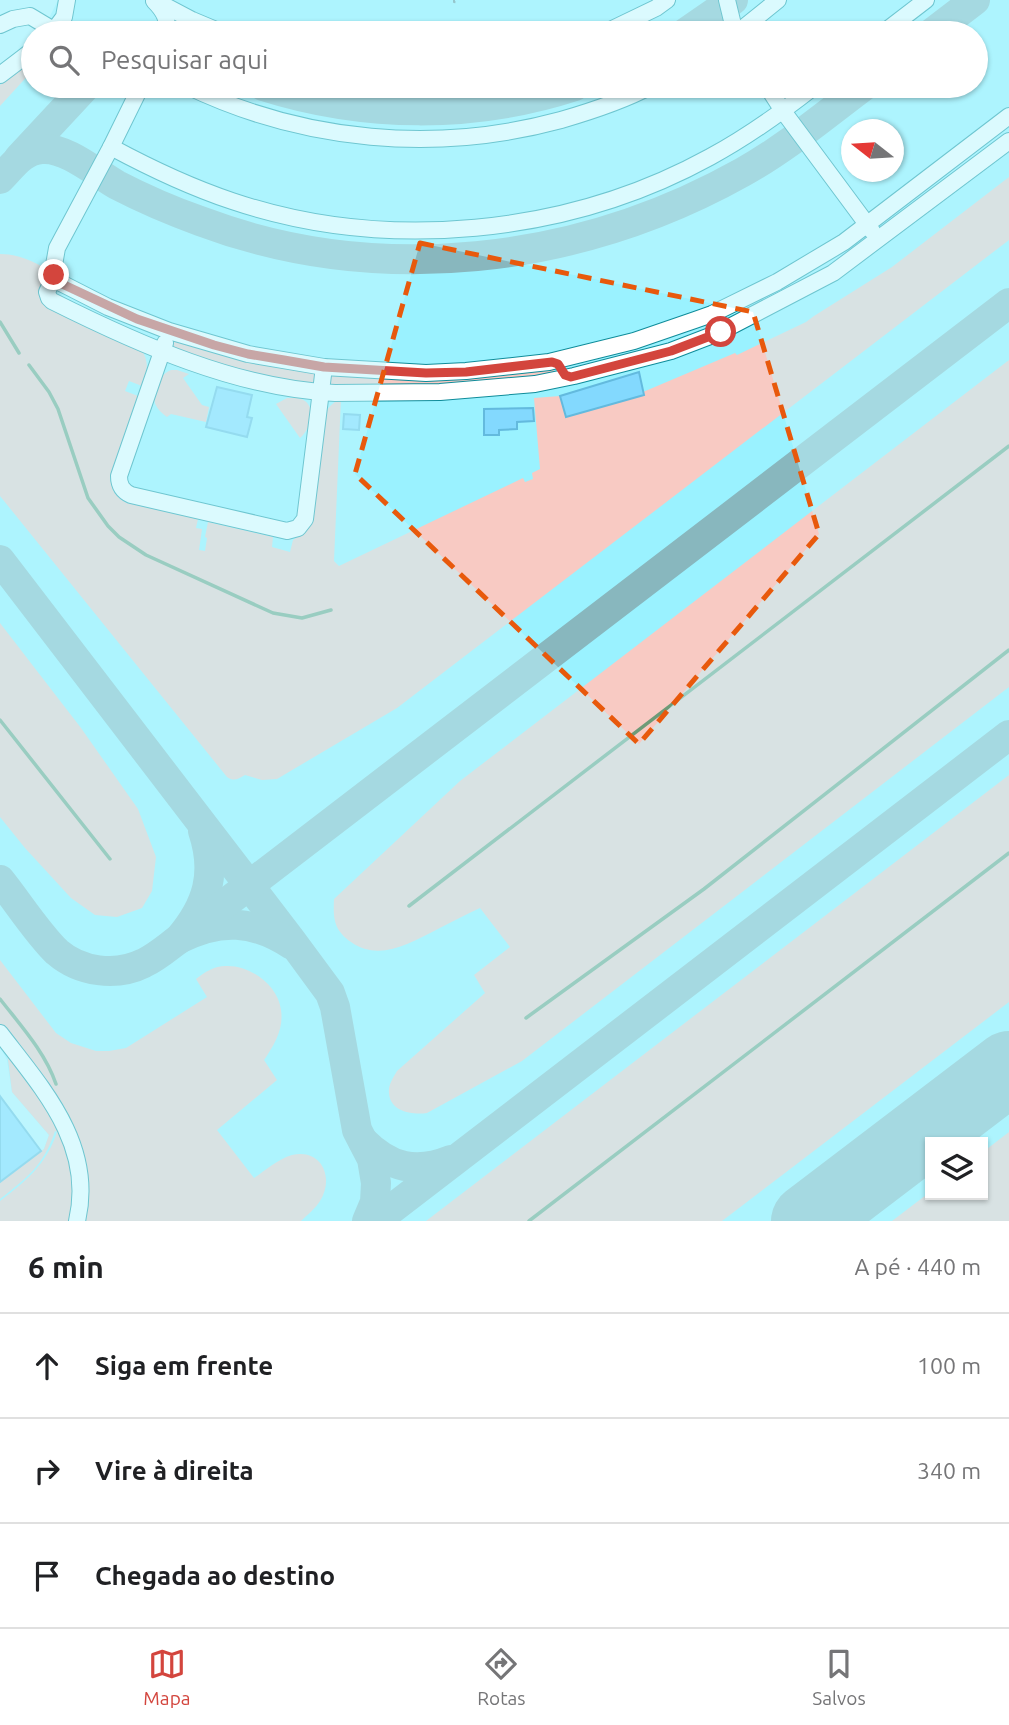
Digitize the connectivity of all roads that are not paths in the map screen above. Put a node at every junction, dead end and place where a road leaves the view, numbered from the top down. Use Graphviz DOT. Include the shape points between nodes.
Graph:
graph roads {
  1 [pos="154,0"];
  2 [pos="667,0"];
  3 [pos="727,0"];
  4 [pos="778,0"];
  5 [pos="926,0"];
  6 [pos="67,3"];
  7 [pos="37,21"];
  8 [pos="61,21"];
  9 [pos="167,21"];
  10 [pos="194,21"];
  11 [pos="629,21"];
  12 [pos="733,21"];
  13 [pos="751,21"];
  14 [pos="899,21"];
  15 [pos="0,25"];
  16 [pos="21,59"];
  17 [pos="0,75"];
  18 [pos="136,98"];
  19 [pos="215,98"];
  20 [pos="623,98"];
  21 [pos="774,98"];
  22 [pos="800,98"];
  23 [pos="783,111"];
  24 [pos="1007,119"];
  25 [pos="1009,141"];
  26 [pos="111,148"];
  27 [pos="968,148"];
  28 [pos="980,164"];
  29 [pos="867,224"];
  30 [pos="844,242"];
  31 [pos="871,246"];
  32 [pos="855,258"];
  33 [pos="54,281"];
  34 [pos="712,314"];
  35 [pos="695,320"];
  36 [pos="169,331"];
  37 [pos="718,333"];
  38 [pos="701,339"];
  39 [pos="162,350"];
  40 [pos="324,367"];
  41 [pos="561,369"];
  42 [pos="320,392"];
  43 [pos="0,1033"];
  44 [pos="77,1221"];
  1 -- 9 [label="lane"];
  1 -- 10 [label="lane"];
  2 -- 11 [label="lane"];
  3 -- 12 [label="lane"];
  4 -- 13 [label="lane"];
  5 -- 14 [label="lane"];
  6 -- 8 [label="lane"];
  7 -- 15 [label="lane" via="30,16"];
  16 -- 17 [label="lane"];
  18 -- 26 [label="lane"];
  19 -- 20 [label="lane" via="294,125 418,140 539,126"];
  21 -- 23 [label="lane"];
  22 -- 23 [label="lane"];
  23 -- 26 [label="lane" via="710,157 656,183 586,207 486,227 417,230 318,222 234,202"];
  23 -- 29 [label="lane"];
  24 -- 27 [label="lane"];
  25 -- 28 [label="lane"];
  26 -- 33 [label="lane" via="57,248"];
  27 -- 28 [label="lane" via="966,162"];
  27 -- 29 [label="lane"];
  28 -- 31 [label="lane"];
  29 -- 30 [label="lane"];
  29 -- 31 [label="lane" via="875,237"];
  30 -- 32 [label="lane" via="839,250 842,256"];
  30 -- 34 [label="lane" via="800,270"];
  31 -- 32 [label="lane"];
  32 -- 37 [label="lane"];
  33 -- 36 [label="lane"];
  33 -- 39 [label="lane" via="47,296 52,301"];
  34 -- 35 [label="lane"];
  34 -- 37 [label="lane" via="724,319"];
  35 -- 38 [label="lane" via="689,333"];
  35 -- 41 [label="lane"];
  36 -- 39 [label="lane"];
  36 -- 40 [label="lane" via="248,354"];
  37 -- 38 [label="lane"];
  38 -- 41 [label="lane" via="671,351"];
  39 -- 42 [label="lane" via="215,370"];
  39 -- 42 [label="lane" via="120,476 120,486 131,495 287,531 298,528 305,519"];
  40 -- 41 [label="lane" via="426,373"];
  40 -- 42 [label="lane"];
  41 -- 42 [label="lane" via="522,386 440,392"];
  43 -- 44 [label="lane" via="65,1125 78,1169"];
}
